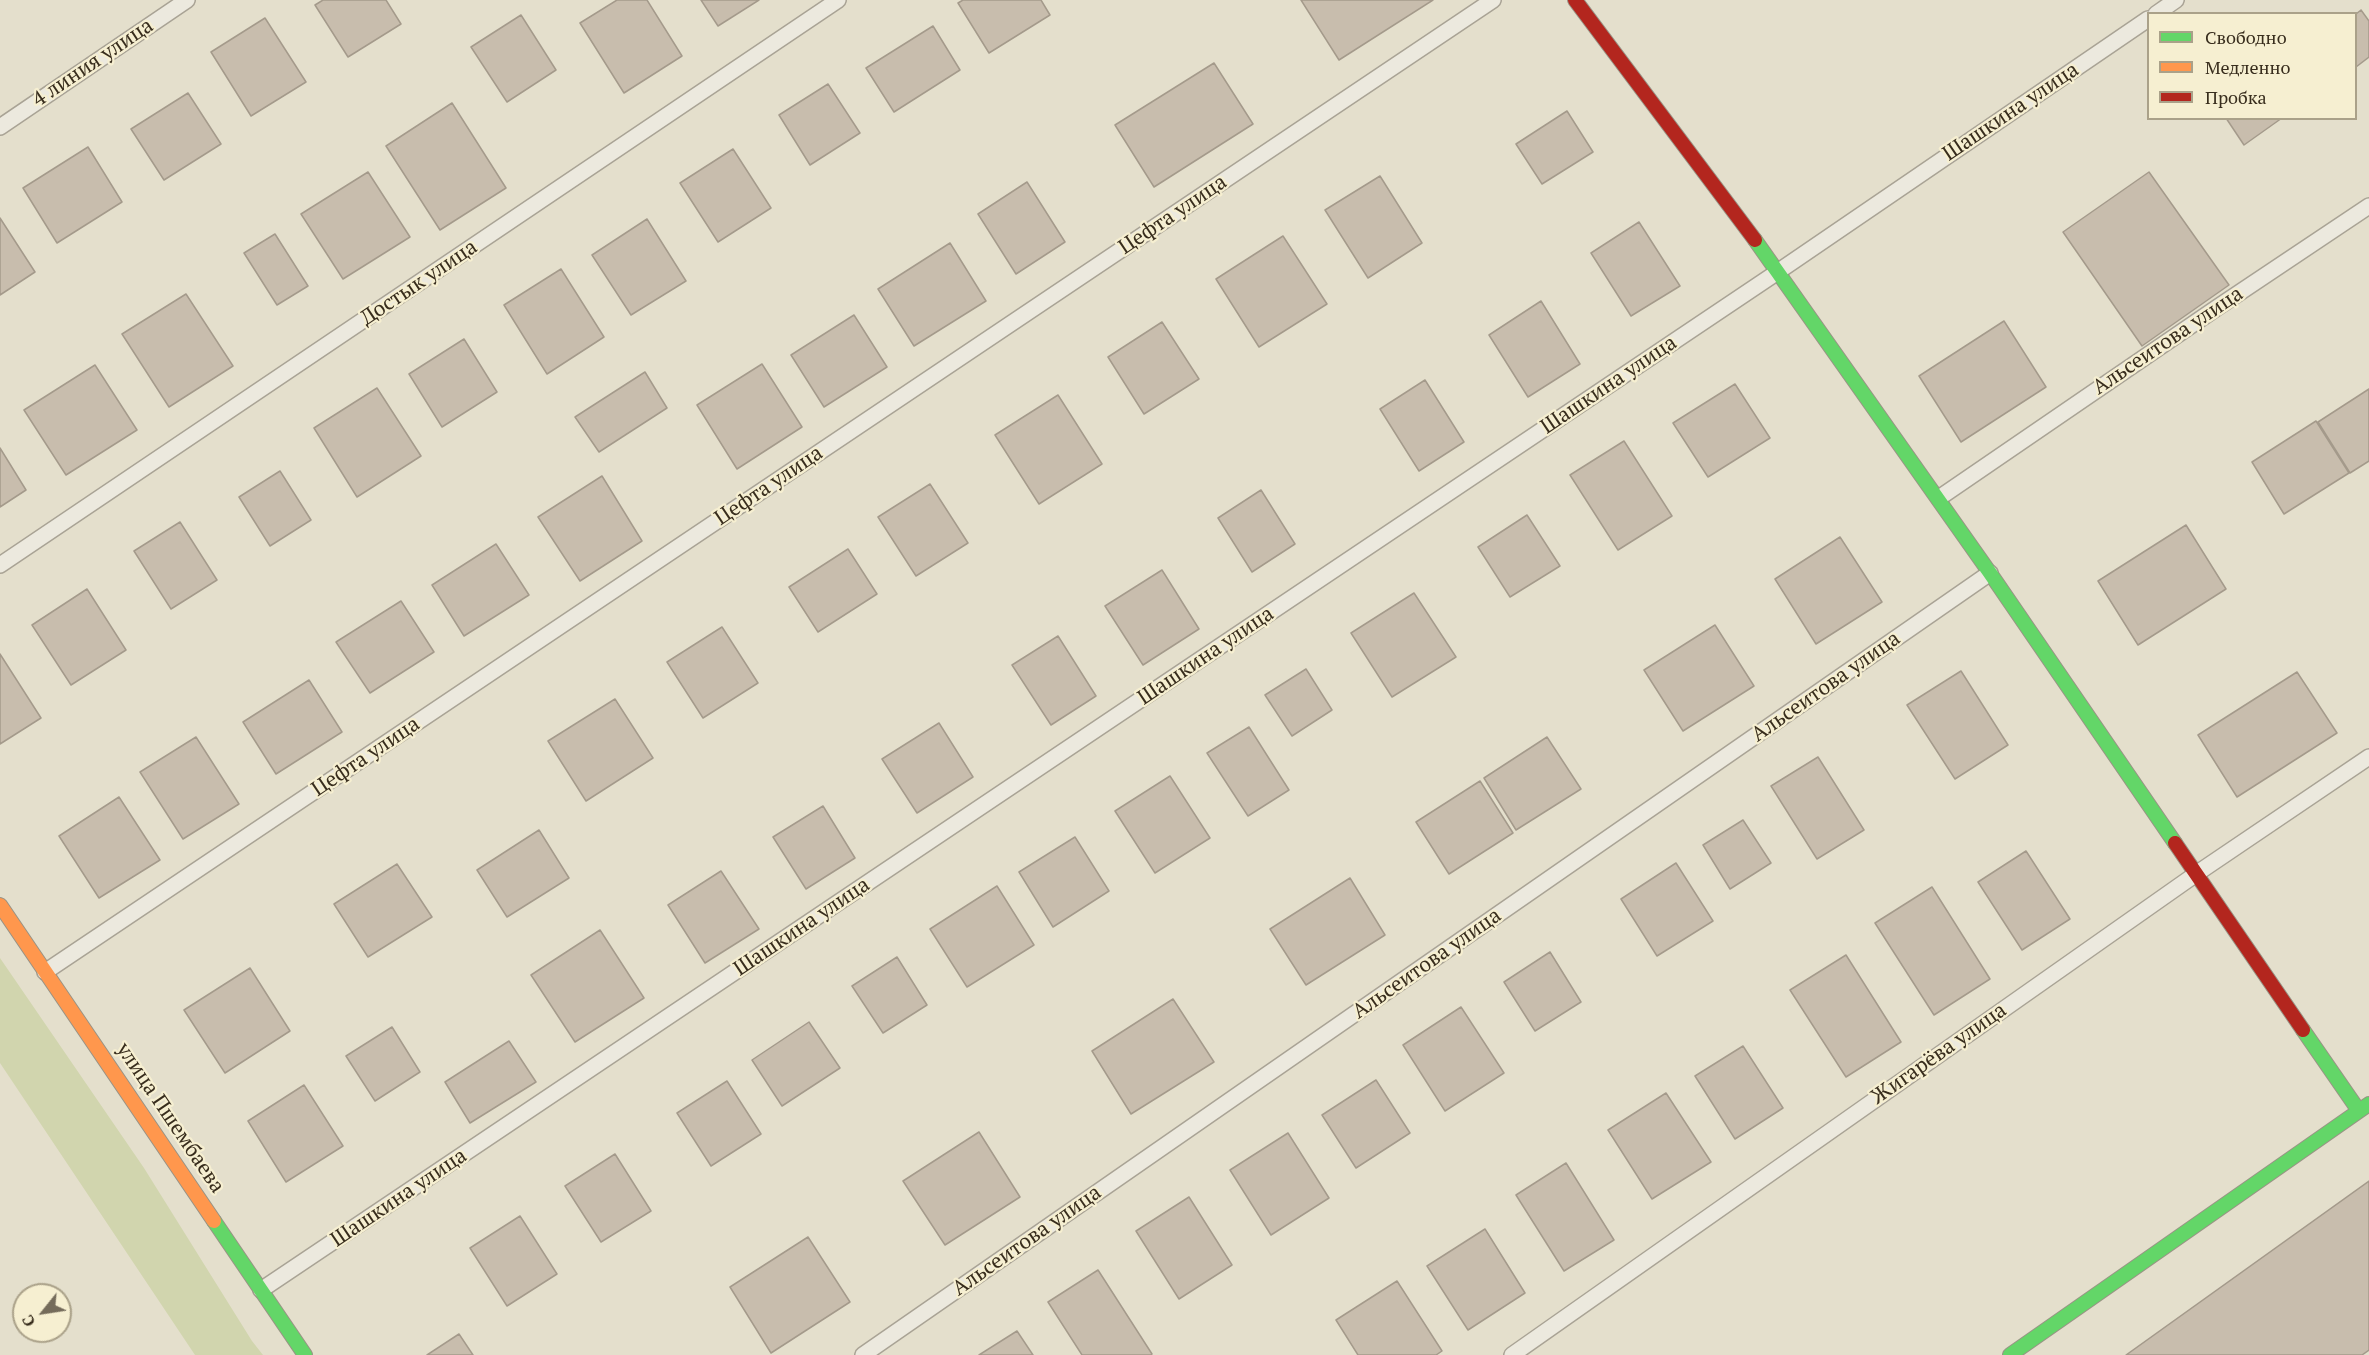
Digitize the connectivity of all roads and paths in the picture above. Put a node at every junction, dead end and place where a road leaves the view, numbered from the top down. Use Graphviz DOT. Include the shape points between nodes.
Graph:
graph roads {
  1 [pos="187,0"];
  2 [pos="838,0"];
  3 [pos="1493,0"];
  4 [pos="1575,0"];
  5 [pos="2176,0"];
  6 [pos="2159,12"];
  7 [pos="2147,20"];
  8 [pos="0,127"];
  9 [pos="2369,206"];
  10 [pos="1779,271"];
  11 [pos="1939,498"];
  12 [pos="0,566"];
  13 [pos="1990,573"];
  14 [pos="2369,758"];
  15 [pos="2196,874"];
  16 [pos="0,905"];
  17 [pos="45,972"];
  18 [pos="2364,1108"];
  19 [pos="261,1290"];
  20 [pos="305,1355"];
  21 [pos="862,1355"];
  22 [pos="1512,1355"];
  23 [pos="2010,1355"];
  1 -- 8 [label="lane, 4 линия улица"];
  2 -- 12 [label="lane, Достык улица"];
  3 -- 17 [label="lane, Цефта улица"];
  4 -- 10 [label="street"];
  5 -- 6 [label="lane"];
  7 -- 10 [label="lane, Шашкина улица"];
  9 -- 11 [label="lane, Альсеитова улица"];
  10 -- 11 [label="street"];
  10 -- 19 [label="lane, Шашкина улица"];
  11 -- 13 [label="street"];
  13 -- 15 [label="street"];
  13 -- 21 [label="lane, Альсеитова улица"];
  14 -- 15 [label="lane, Жигарёва улица"];
  15 -- 18 [label="street"];
  15 -- 22 [label="lane, Жигарёва улица"];
  16 -- 17 [label="street, улица Пшембаева"];
  17 -- 19 [label="street, улица Пшембаева"];
  18 -- 23 [label="street"];
  19 -- 20 [label="street, улица Пшембаева"];
}
